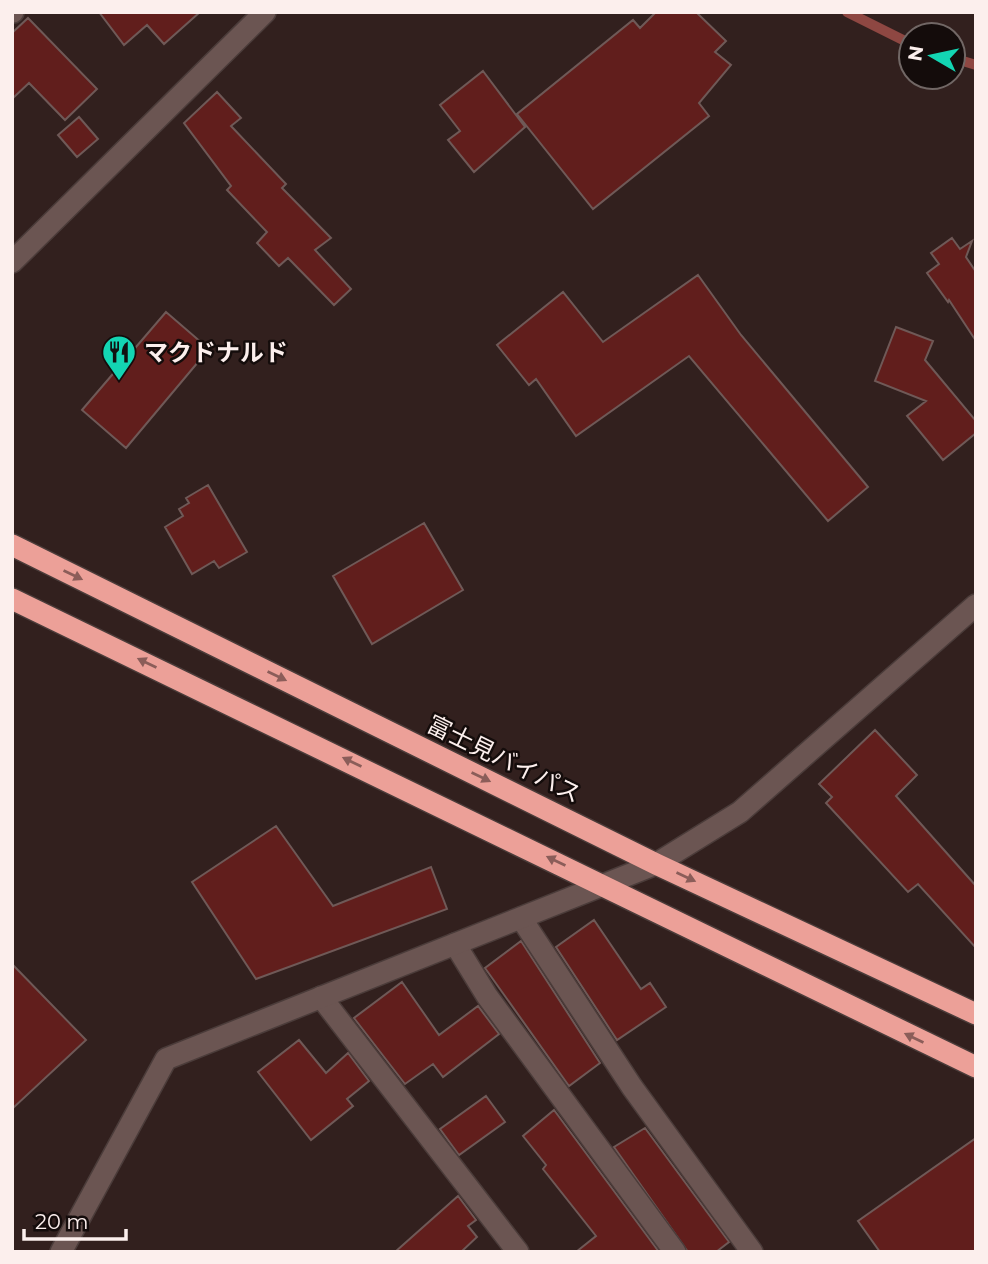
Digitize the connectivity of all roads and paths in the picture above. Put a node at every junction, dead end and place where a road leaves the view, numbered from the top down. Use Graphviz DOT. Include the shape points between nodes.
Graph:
graph roads {
  1 [pos="265,12"];
  2 [pos="12,262"];
  3 [pos="12,545"];
  4 [pos="12,598"];
  5 [pos="976,605"];
  6 [pos="656,863"];
  7 [pos="604,884"];
  8 [pos="521,918"];
  9 [pos="456,944"];
  10 [pos="321,997"];
  11 [pos="976,1014"];
  12 [pos="976,1068"];
  13 [pos="61,1252"];
  14 [pos="518,1252"];
  15 [pos="675,1252"];
  16 [pos="752,1252"];
  1 -- 2 [label="street"];
  3 -- 6 [label="highway, 富士見バイパス, one-way"];
  7 -- 4 [label="highway, one-way"];
  5 -- 6 [label="street" via="740,812"];
  6 -- 7 [label="street"];
  6 -- 11 [label="highway, 富士見バイパス, one-way"];
  7 -- 8 [label="street"];
  12 -- 7 [label="highway, one-way"];
  8 -- 9 [label="street"];
  8 -- 16 [label="street" via="632,1087"];
  9 -- 10 [label="street"];
  9 -- 15 [label="street" via="487,996"];
  10 -- 13 [label="street" via="166,1059"];
  10 -- 14 [label="street"];
}
